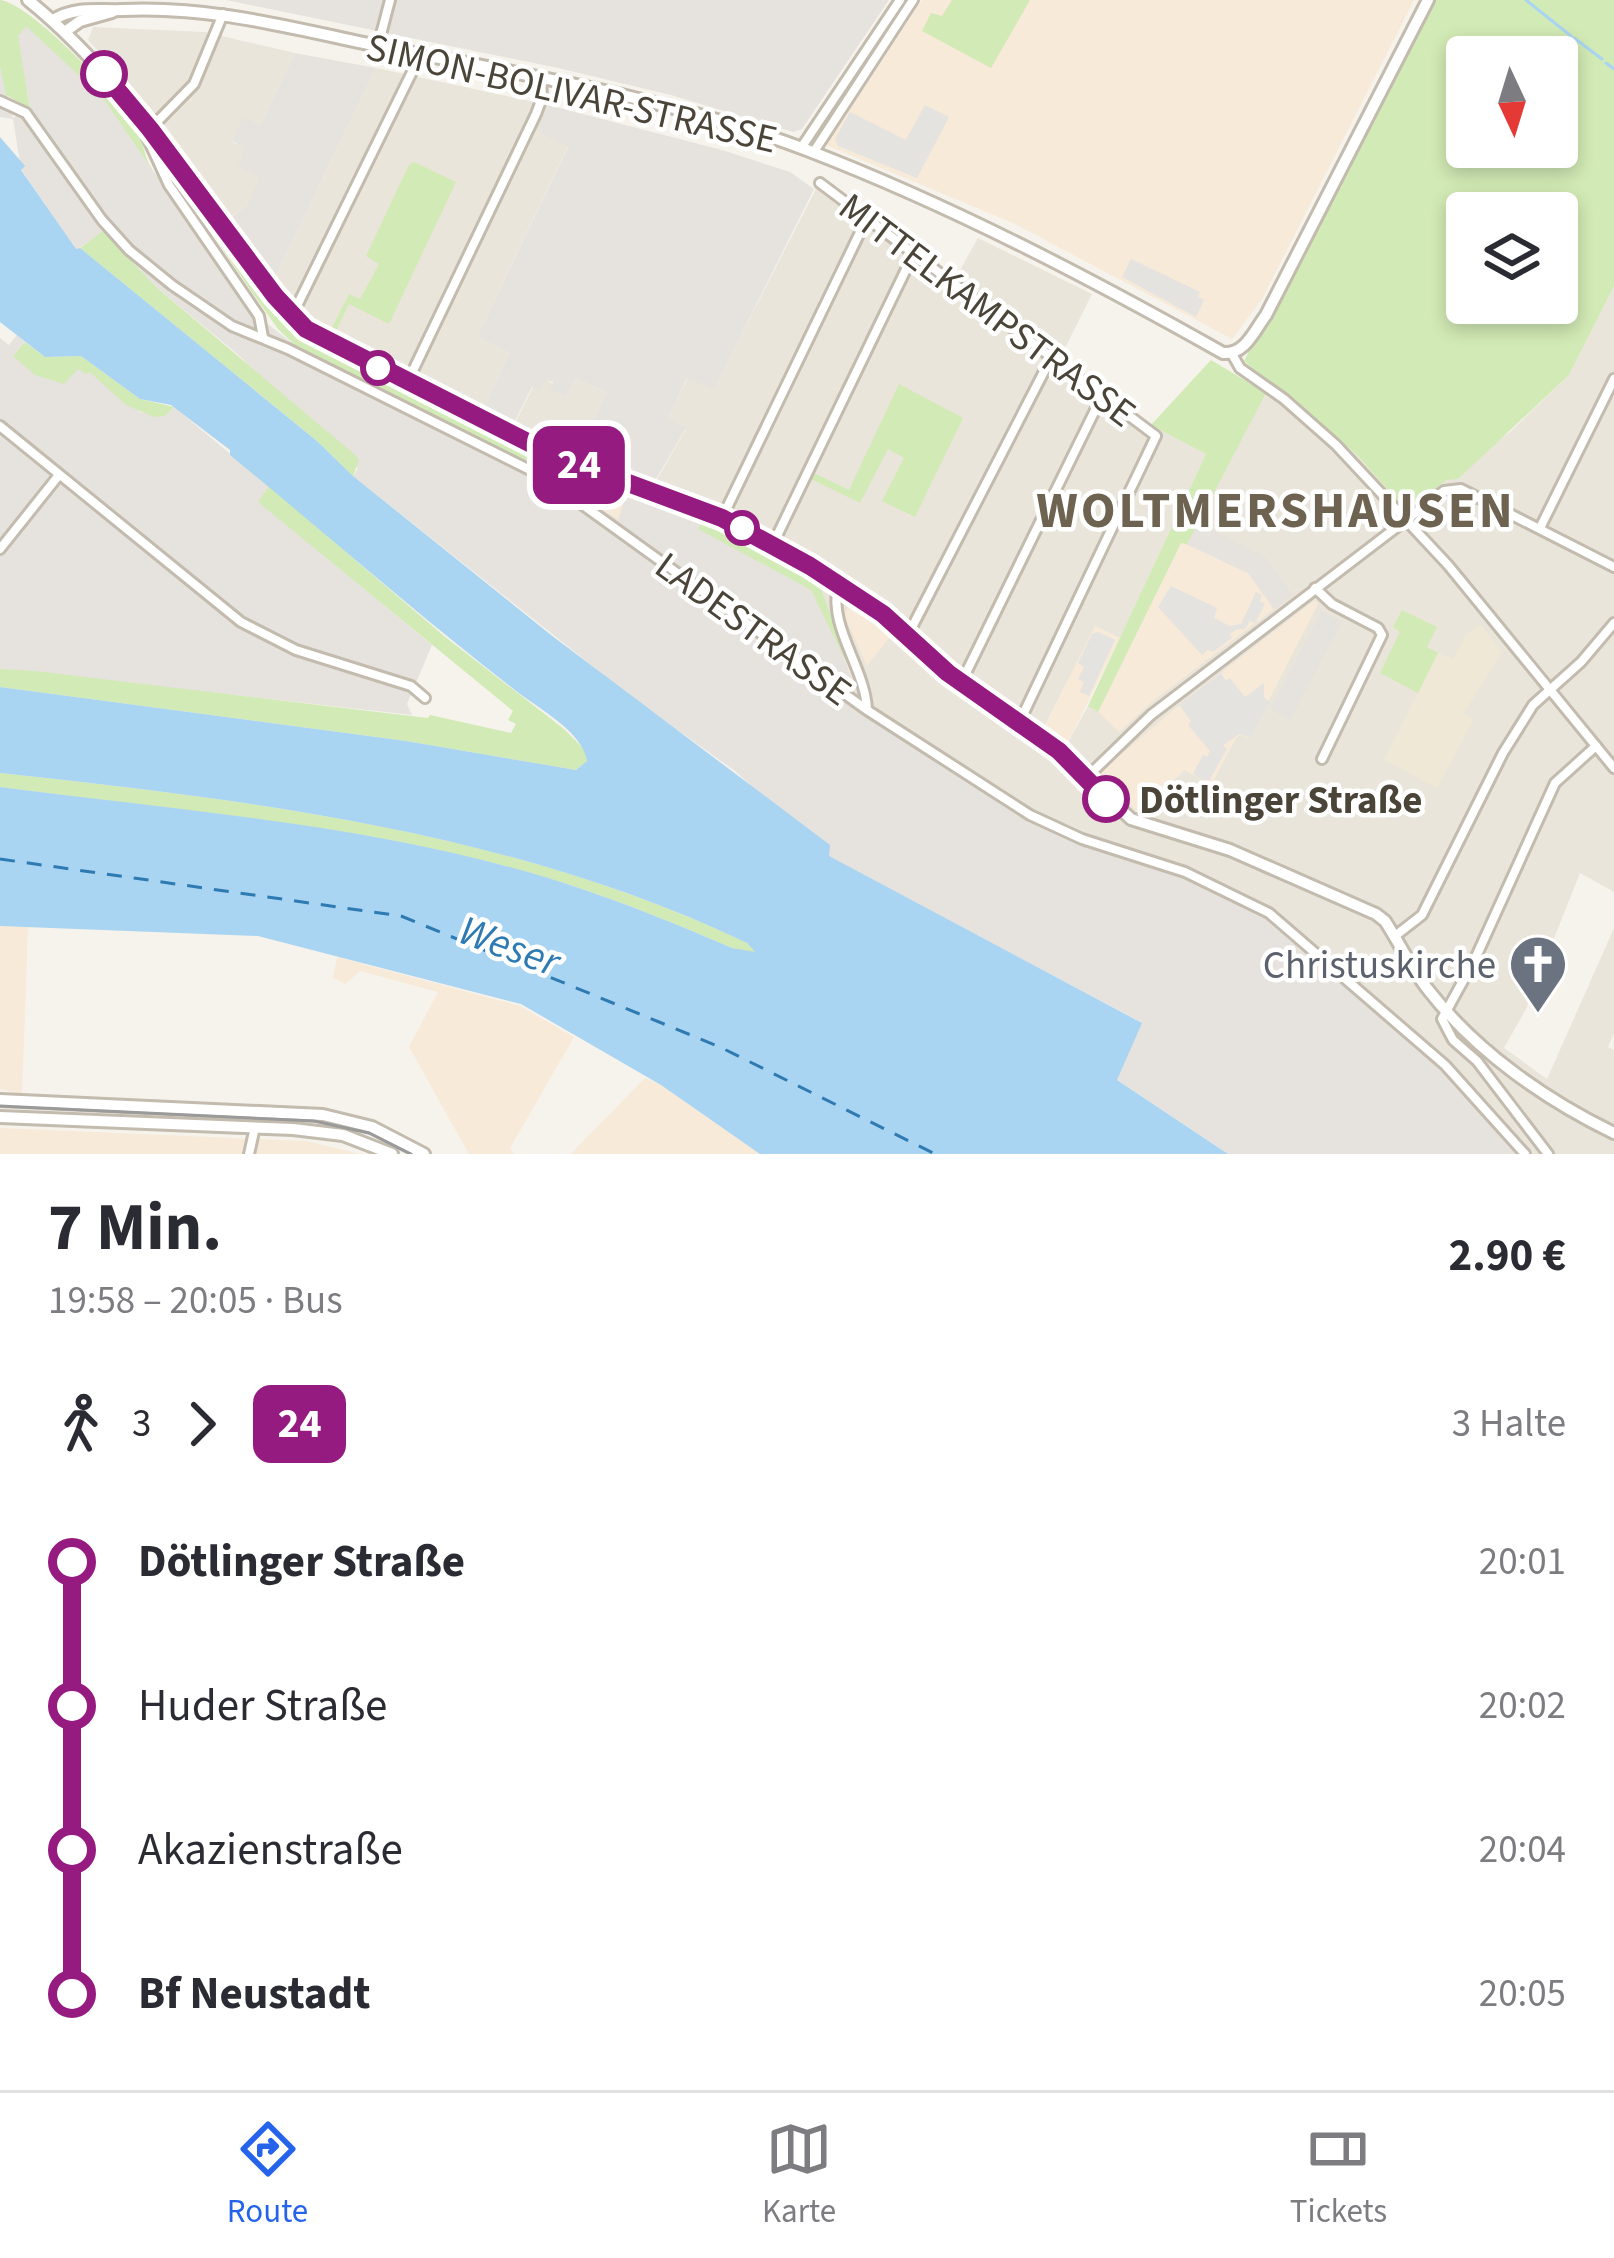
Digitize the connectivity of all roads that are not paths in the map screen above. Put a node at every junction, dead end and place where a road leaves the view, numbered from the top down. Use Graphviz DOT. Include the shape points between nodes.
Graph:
graph roads {
  1 [pos="28,0"];
  2 [pos="390,0"];
  3 [pos="900,0"];
  4 [pos="912,0"];
  5 [pos="1429,0"];
  6 [pos="116,10"];
  7 [pos="224,13"];
  8 [pos="53,20"];
  9 [pos="66,31"];
  10 [pos="378,46"];
  11 [pos="418,53"];
  12 [pos="541,77"];
  13 [pos="559,81"];
  14 [pos="542,98"];
  15 [pos="0,101"];
  16 [pos="150,129"];
  17 [pos="807,150"];
  18 [pos="820,183"];
  19 [pos="867,218"];
  20 [pos="913,255"];
  21 [pos="292,316"];
  22 [pos="263,338"];
  23 [pos="1232,354"];
  24 [pos="1051,358"];
  25 [pos="1614,379"];
  26 [pos="408,382"];
  27 [pos="1102,395"];
  28 [pos="0,426"];
  29 [pos="58,475"];
  30 [pos="722,518"];
  31 [pos="1404,520"];
  32 [pos="1540,528"];
  33 [pos="772,544"];
  34 [pos="0,549"];
  35 [pos="1614,567"];
  36 [pos="838,584"];
  37 [pos="1315,588"];
  38 [pos="1614,623"];
  39 [pos="908,635"];
  40 [pos="962,682"];
  41 [pos="1549,692"];
  42 [pos="425,698"];
  43 [pos="867,710"];
  44 [pos="1019,723"];
  45 [pos="1595,746"];
  46 [pos="1322,759"];
  47 [pos="1614,768"];
  48 [pos="1085,779"];
  49 [pos="1395,936"];
  50 [pos="1444,1009"];
  51 [pos="0,1100"];
  52 [pos="0,1117"];
  53 [pos="255,1127"];
  54 [pos="1614,1132"];
  55 [pos="1545,1150"];
  56 [pos="249,1154"];
  57 [pos="392,1154"];
  58 [pos="424,1154"];
  59 [pos="1527,1154"];
  1 -- 8 [label="street"];
  2 -- 10 [label="street"];
  3 -- 17 [label="street"];
  4 -- 17 [label="street"];
  5 -- 23 [label="street" via="1266,315"];
  6 -- 7 [label="street, SIMON-BOLIVAR-STRASSE"];
  6 -- 8 [label="street, SIMON-BOLIVAR-STRASSE" via="82,9"];
  6 -- 9 [label="street, SIMON-BOLIVAR-STRASSE"];
  7 -- 10 [label="street, SIMON-BOLIVAR-STRASSE"];
  7 -- 16 [label="street" via="194,84"];
  8 -- 9 [label="street"];
  9 -- 16 [label="street"];
  10 -- 11 [label="street, SIMON-BOLIVAR-STRASSE"];
  11 -- 12 [label="street, SIMON-BOLIVAR-STRASSE"];
  11 -- 21 [label="street"];
  12 -- 13 [label="street, SIMON-BOLIVAR-STRASSE"];
  12 -- 14 [label="street"];
  13 -- 14 [label="street"];
  13 -- 17 [label="street, SIMON-BOLIVAR-STRASSE"];
  14 -- 26 [label="street"];
  15 -- 22 [label="street, LADESTRASSE" via="37,124 92,208 139,260 232,326"];
  16 -- 21 [label="street"];
  16 -- 22 [label="street" via="152,155 259,316"];
  17 -- 23 [label="street, SIMON-BOLIVAR-STRASSE"];
  18 -- 19 [label="street, MITTELKAMPSTRASSE"];
  19 -- 20 [label="street, MITTELKAMPSTRASSE"];
  19 -- 30 [label="street"];
  20 -- 24 [label="street, MITTELKAMPSTRASSE"];
  20 -- 33 [label="street"];
  21 -- 26 [label="street"];
  22 -- 43 [label="street, LADESTRASSE" via="544,477"];
  23 -- 31 [label="street" via="1336,445"];
  24 -- 27 [label="street, MITTELKAMPSTRASSE"];
  24 -- 39 [label="street"];
  25 -- 32 [label="street"];
  26 -- 30 [label="street" via="553,455"];
  27 -- 40 [label="street"];
  27 -- 44 [label="street, MITTELKAMPSTRASSE" via="1156,436"];
  28 -- 29 [label="street"];
  29 -- 34 [label="street"];
  29 -- 42 [label="street" via="253,629"];
  30 -- 33 [label="street"];
  31 -- 32 [label="street" via="1453,488"];
  31 -- 37 [label="street"];
  31 -- 41 [label="street"];
  32 -- 35 [label="street"];
  33 -- 36 [label="street"];
  36 -- 39 [label="street"];
  36 -- 43 [label="street, LADESTRASSE" via="837,612"];
  37 -- 46 [label="street" via="1382,635"];
  37 -- 48 [label="street" via="1150,715"];
  38 -- 41 [label="street"];
  39 -- 40 [label="street"];
  40 -- 44 [label="street"];
  41 -- 45 [label="street"];
  41 -- 49 [label="street" via="1503,752 1422,916"];
  43 -- 59 [label="street, LADESTRASSE" via="1054,828 1185,872 1269,913 1445,1066"];
  44 -- 48 [label="street"];
  45 -- 47 [label="street"];
  45 -- 50 [label="street" via="1555,783"];
  48 -- 49 [label="street" via="1131,819 1364,907"];
  49 -- 50 [label="street"];
  50 -- 54 [label="street" via="1478,1044"];
  50 -- 55 [label="street" via="1453,1040"];
  51 -- 58 [label="street" via="322,1115 372,1126"];
  52 -- 53 [label="street"];
  53 -- 56 [label="street"];
  53 -- 57 [label="street" via="336,1134"];
  55 -- 59 [label="street"];
}
